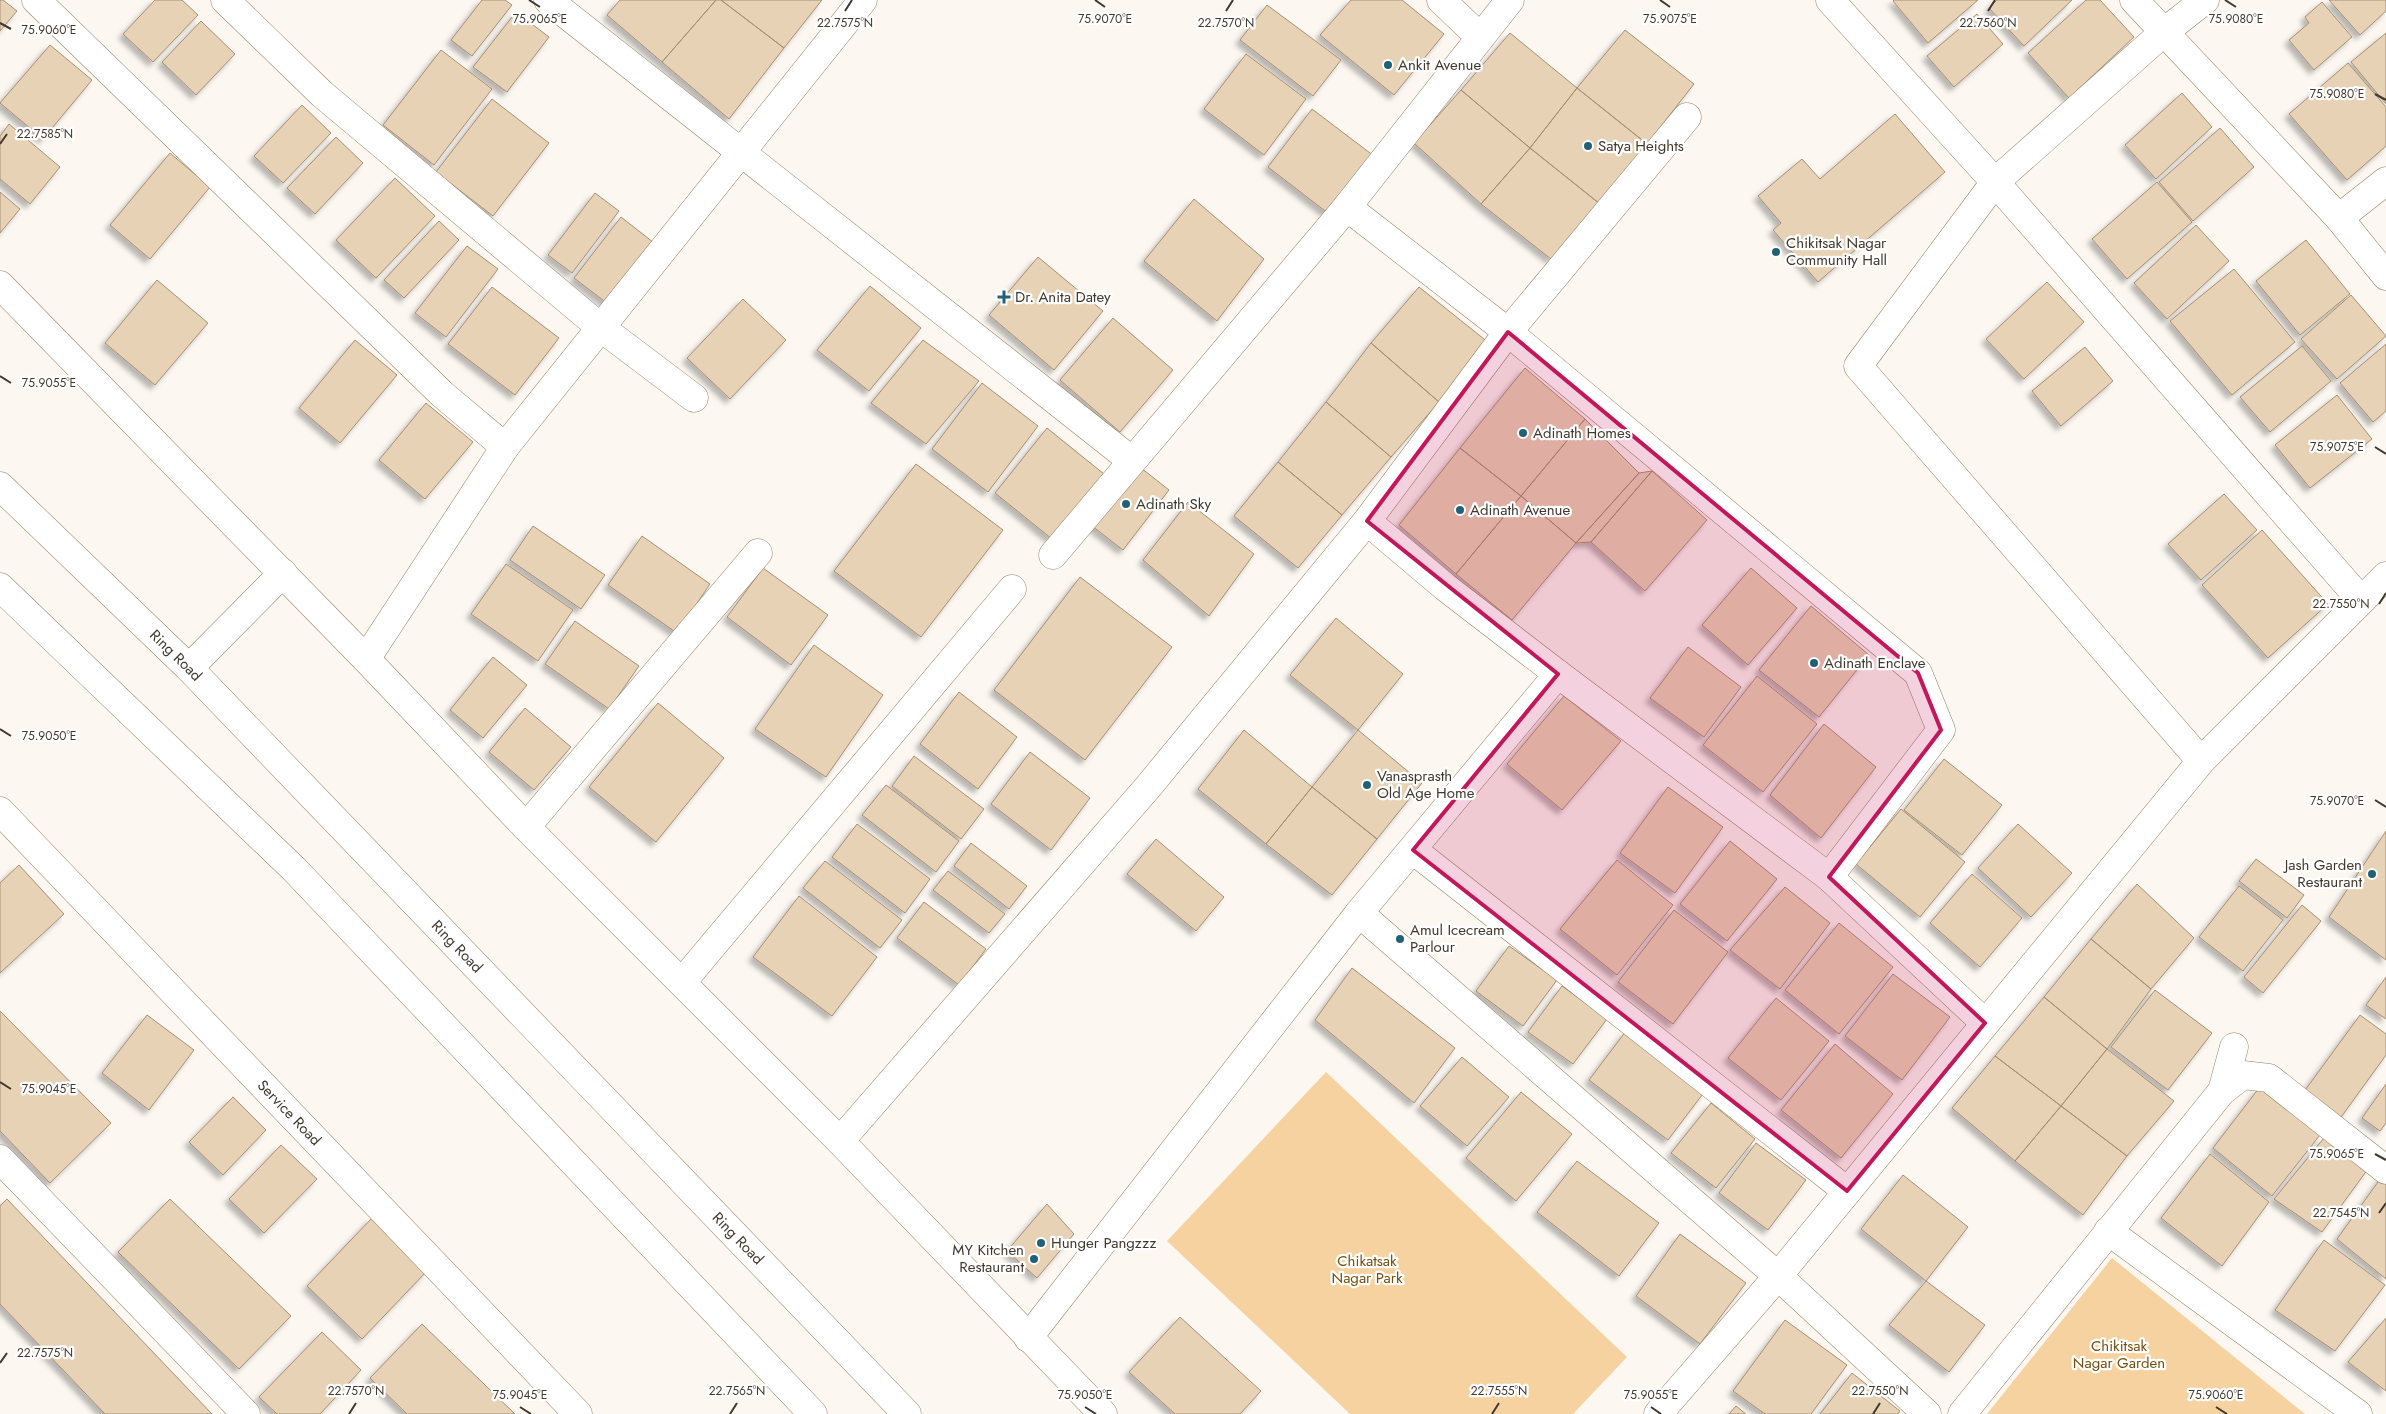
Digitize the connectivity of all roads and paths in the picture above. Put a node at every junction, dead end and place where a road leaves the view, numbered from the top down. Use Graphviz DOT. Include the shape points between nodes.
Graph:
graph roads {
  1 [pos="36,0"];
  2 [pos="225,0"];
  3 [pos="548,0"];
  4 [pos="863,0"];
  5 [pos="1441,0"];
  6 [pos="1510,0"];
  7 [pos="1830,0"];
  8 [pos="2134,0"];
  9 [pos="2205,0"];
  10 [pos="2164,32"];
  11 [pos="1480,37"];
  12 [pos="1687,117"];
  13 [pos="740,152"];
  14 [pos="1995,182"];
  15 [pos="2386,182"];
  16 [pos="1347,207"];
  17 [pos="2339,218"];
  18 [pos="2386,276"];
  19 [pos="0,285"];
  20 [pos="600,327"];
  21 [pos="1508,332"];
  22 [pos="694,398"];
  23 [pos="505,447"];
  24 [pos="1132,460"];
  25 [pos="0,486"];
  26 [pos="1368,521"];
  27 [pos="758,553"];
  28 [pos="1053,555"];
  29 [pos="283,573"];
  30 [pos="2386,576"];
  31 [pos="0,587"];
  32 [pos="1012,589"];
  33 [pos="2361,600"];
  34 [pos="366,659"];
  35 [pos="189,668"];
  36 [pos="1558,674"];
  37 [pos="2201,761"];
  38 [pos="0,812"];
  39 [pos="526,827"];
  40 [pos="1413,850"];
  41 [pos="1829,877"];
  42 [pos="1359,913"];
  43 [pos="683,981"];
  44 [pos="1985,1023"];
  45 [pos="2234,1047"];
  46 [pos="2222,1091"];
  47 [pos="840,1141"];
  48 [pos="0,1159"];
  49 [pos="2386,1170"];
  50 [pos="1847,1191"];
  51 [pos="2108,1231"];
  52 [pos="1778,1276"];
  53 [pos="1028,1338"];
  54 [pos="576,1413"];
  55 [pos="246,1414"];
  56 [pos="813,1414"];
  57 [pos="907,1414"];
  58 [pos="1103,1414"];
  59 [pos="1658,1414"];
  60 [pos="1927,1414"];
  61 [pos="1962,1414"];
  62 [pos="2358,1414"];
  1 -- 23 [label="street" via="442,394"];
  2 -- 20 [label="street" via="322,94"];
  3 -- 13 [label="street"];
  4 -- 13 [label="street"];
  5 -- 11 [label="street"];
  6 -- 11 [label="street"];
  7 -- 14 [label="street"];
  8 -- 10 [label="street"];
  9 -- 10 [label="street"];
  10 -- 14 [label="street"];
  10 -- 17 [label="street"];
  11 -- 16 [label="street"];
  12 -- 21 [label="street"];
  13 -- 20 [label="street"];
  13 -- 24 [label="street"];
  14 -- 33 [label="street"];
  14 -- 37 [label="street" via="1858,366"];
  15 -- 17 [label="street"];
  16 -- 21 [label="street"];
  16 -- 24 [label="street"];
  17 -- 18 [label="street"];
  19 -- 29 [label="street"];
  20 -- 22 [label="street"];
  20 -- 23 [label="street"];
  21 -- 26 [label="street"];
  21 -- 41 [label="street" via="1918,673 1941,730"];
  23 -- 34 [label="street"];
  24 -- 28 [label="street"];
  25 -- 35 [label="street, Ring Road"];
  26 -- 36 [label="street" via="1445,587"];
  26 -- 47 [label="street" via="1148,787"];
  27 -- 39 [label="street"];
  29 -- 34 [label="street"];
  29 -- 35 [label="street"];
  30 -- 33 [label="street"];
  31 -- 56 [label="street" via="294,869"];
  32 -- 43 [label="street"];
  33 -- 37 [label="street"];
  34 -- 39 [label="street"];
  35 -- 57 [label="street, Ring Road"];
  36 -- 40 [label="street"];
  36 -- 41 [label="street"];
  37 -- 44 [label="street"];
  38 -- 54 [label="street, Service Road"];
  39 -- 43 [label="street"];
  40 -- 42 [label="street"];
  40 -- 50 [label="street"];
  41 -- 44 [label="street"];
  42 -- 52 [label="street"];
  42 -- 53 [label="street"];
  43 -- 47 [label="street"];
  44 -- 50 [label="street"];
  45 -- 46 [label="street"];
  46 -- 49 [label="street" via="2243,1075 2269,1078"];
  46 -- 51 [label="street"];
  47 -- 53 [label="street"];
  48 -- 55 [label="street"];
  50 -- 52 [label="street"];
  51 -- 61 [label="street"];
  51 -- 62 [label="street"];
  52 -- 59 [label="street"];
  52 -- 60 [label="street"];
  53 -- 58 [label="street"];
}
